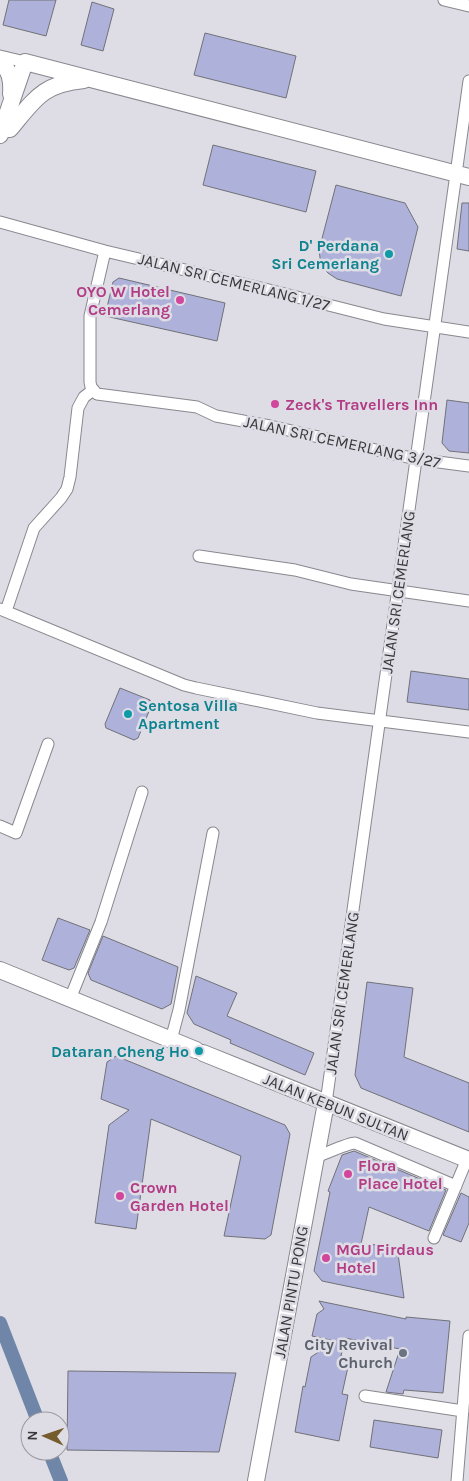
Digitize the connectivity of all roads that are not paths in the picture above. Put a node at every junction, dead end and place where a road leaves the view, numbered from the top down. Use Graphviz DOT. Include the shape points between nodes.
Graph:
graph roads {
  1 [pos="444,0"];
  2 [pos="469,6"];
  3 [pos="0,56"];
  4 [pos="0,61"];
  5 [pos="30,63"];
  6 [pos="91,79"];
  7 [pos="469,81"];
  8 [pos="10,106"];
  9 [pos="5,132"];
  10 [pos="0,150"];
  11 [pos="462,175"];
  12 [pos="0,222"];
  13 [pos="105,251"];
  14 [pos="434,328"];
  15 [pos="469,332"];
  16 [pos="93,390"];
  17 [pos="416,459"];
  18 [pos="469,466"];
  19 [pos="199,556"];
  20 [pos="398,591"];
  21 [pos="469,601"];
  22 [pos="3,610"];
  23 [pos="380,721"];
  24 [pos="469,732"];
  25 [pos="48,744"];
  26 [pos="142,792"];
  27 [pos="0,826"];
  28 [pos="213,833"];
  29 [pos="0,970"];
  30 [pos="70,999"];
  31 [pos="171,1040"];
  32 [pos="326,1103"];
  33 [pos="316,1156"];
  34 [pos="468,1159"];
  35 [pos="456,1186"];
  36 [pos="434,1238"];
  37 [pos="469,1336"];
  38 [pos="365,1396"];
  39 [pos="463,1411"];
  40 [pos="256,1481"];
  41 [pos="457,1481"];
  1 -- 2 [label="street"];
  3 -- 5 [label="street"];
  4 -- 8 [label="street" via="11,77"];
  5 -- 6 [label="street"];
  5 -- 8 [label="street"];
  5 -- 9 [label="street"];
  6 -- 9 [label="street" via="57,84 43,91"];
  6 -- 11 [label="street"];
  7 -- 11 [label="street, JALAN SRI CEMERLANG"];
  8 -- 9 [label="street"];
  9 -- 10 [label="street"];
  11 -- 14 [label="street, JALAN SRI CEMERLANG"];
  12 -- 13 [label="street, JALAN SRI CEMERLANG 1/27"];
  13 -- 14 [label="street, JALAN SRI CEMERLANG 1/27" via="384,319"];
  13 -- 16 [label="street" via="90,316 90,382"];
  14 -- 15 [label="street, JALAN SRI CEMERLANG 1/27"];
  14 -- 17 [label="street, JALAN SRI CEMERLANG"];
  16 -- 17 [label="street, JALAN SRI CEMERLANG 3/27" via="102,395 197,408 216,416"];
  16 -- 22 [label="street" via="78,408 67,489 34,528"];
  17 -- 18 [label="street, JALAN SRI CEMERLANG 3/27"];
  17 -- 20 [label="street, JALAN SRI CEMERLANG"];
  19 -- 20 [label="street" via="295,570 351,584"];
  20 -- 21 [label="street"];
  20 -- 23 [label="street, JALAN SRI CEMERLANG"];
  22 -- 23 [label="street" via="190,687 317,713"];
  23 -- 24 [label="street"];
  23 -- 32 [label="street, JALAN SRI CEMERLANG"];
  25 -- 27 [label="street" via="16,833"];
  26 -- 30 [label="street" via="101,922"];
  28 -- 31 [label="street"];
  29 -- 30 [label="street, JALAN KEBUN SULTAN"];
  30 -- 31 [label="street, JALAN KEBUN SULTAN"];
  31 -- 32 [label="street, JALAN KEBUN SULTAN"];
  32 -- 33 [label="street, JALAN PINTU PONG"];
  32 -- 34 [label="street, JALAN KEBUN SULTAN"];
  33 -- 35 [label="street" via="355,1143"];
  33 -- 40 [label="street, JALAN PINTU PONG"];
  34 -- 35 [label="street"];
  35 -- 36 [label="street"];
  37 -- 39 [label="street"];
  38 -- 39 [label="street"];
  39 -- 41 [label="street"];
}
